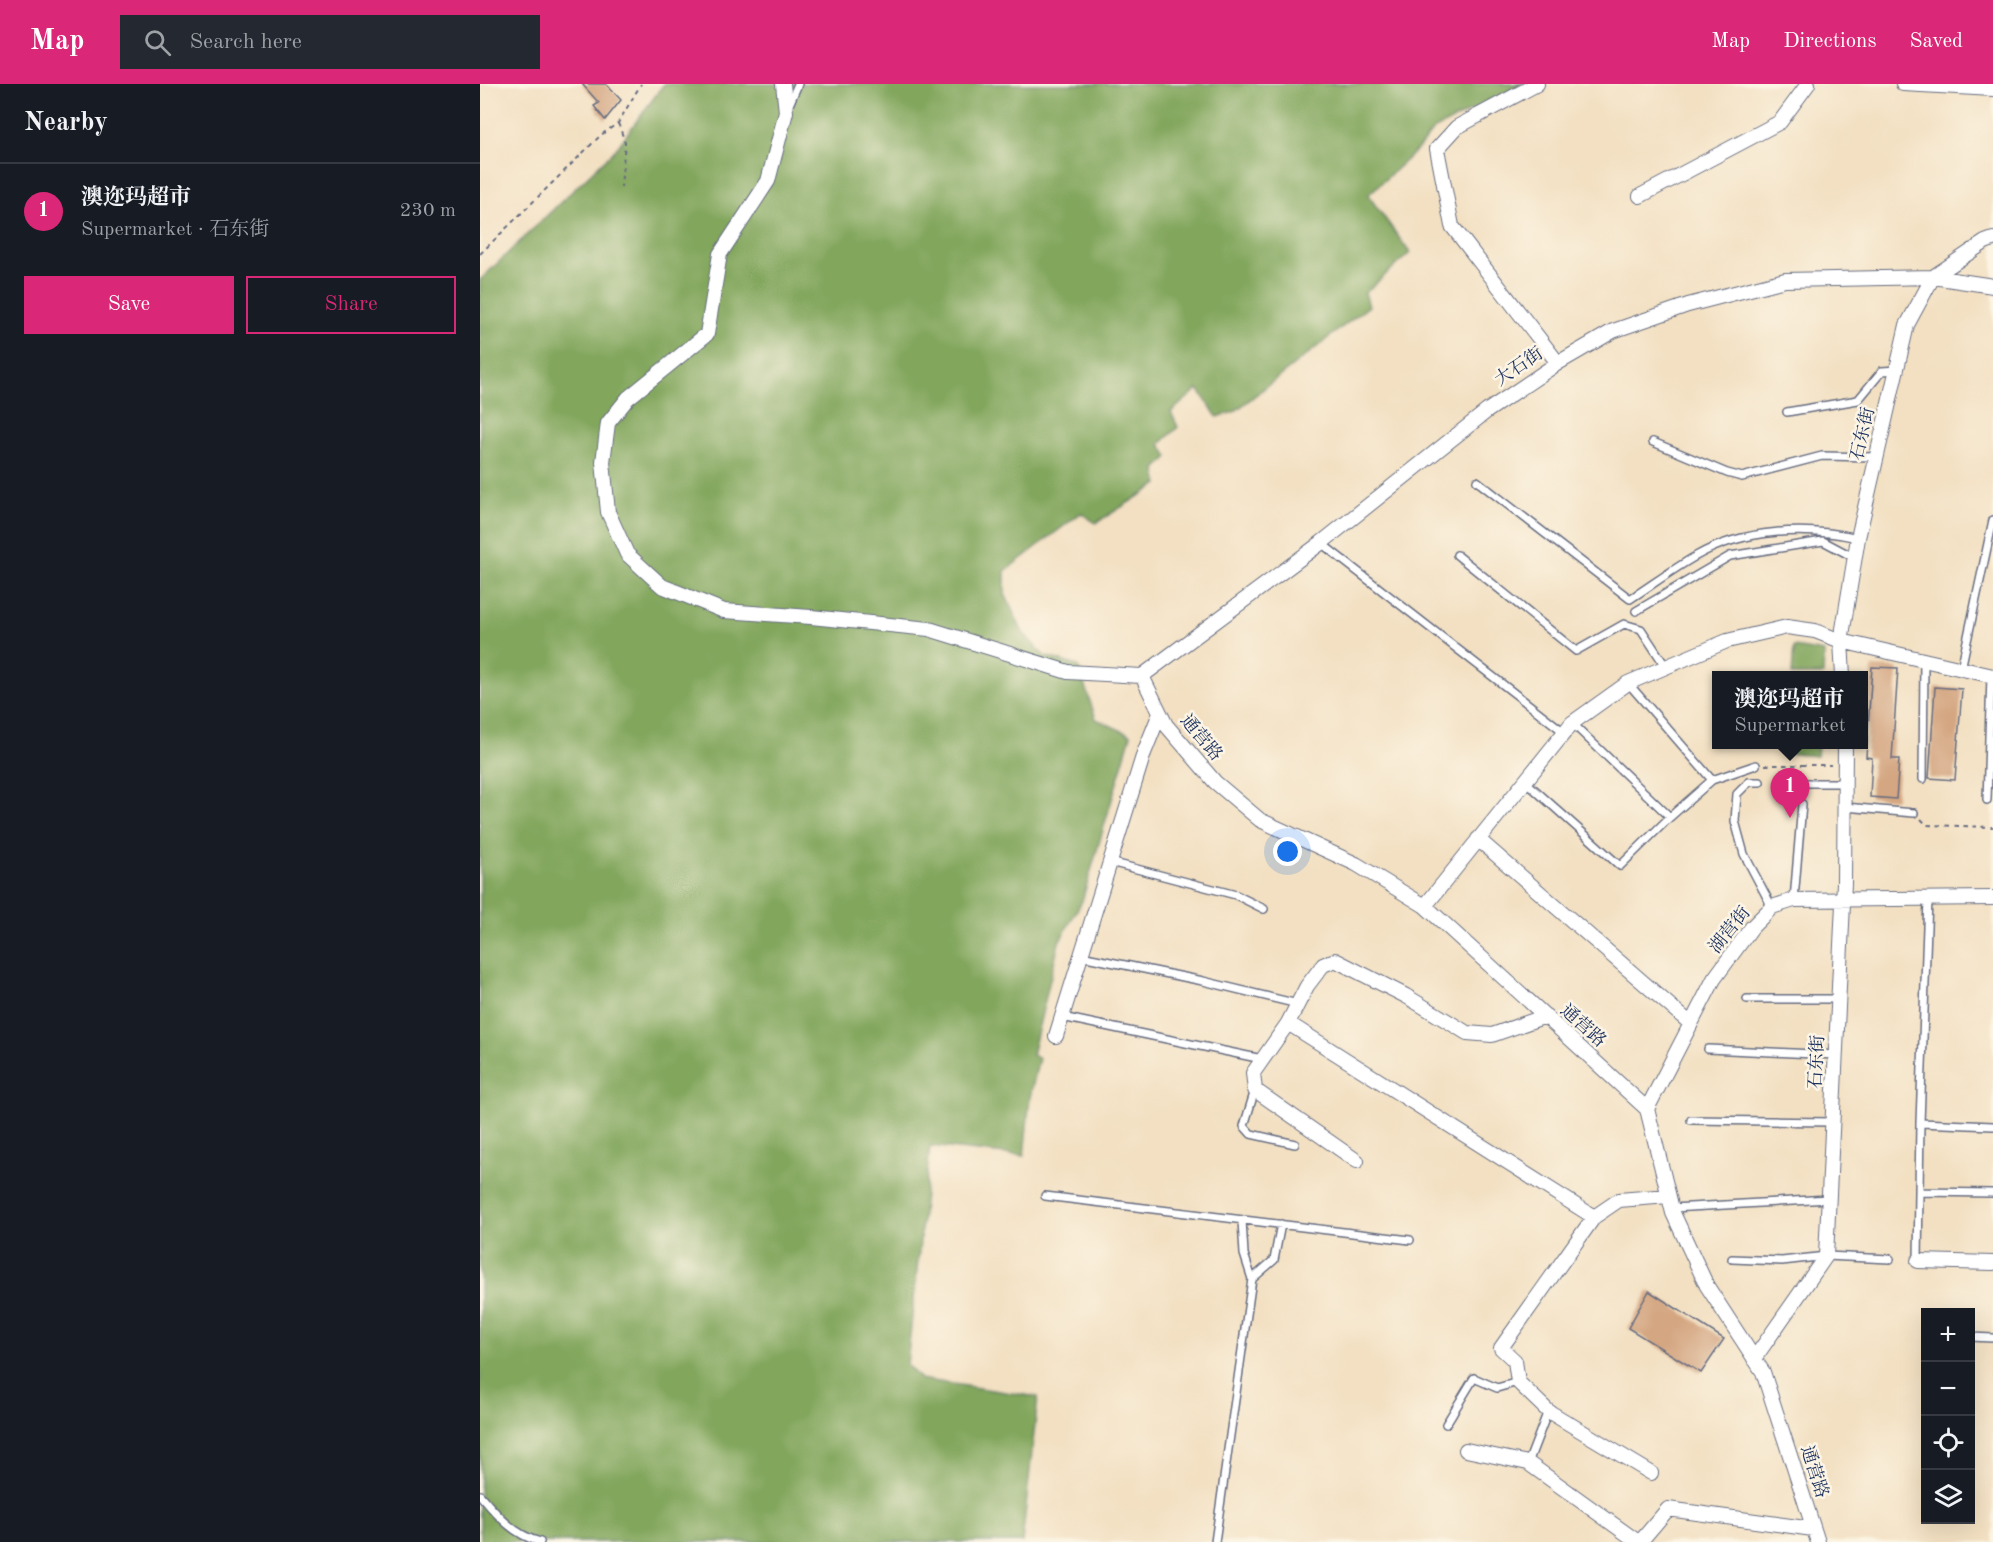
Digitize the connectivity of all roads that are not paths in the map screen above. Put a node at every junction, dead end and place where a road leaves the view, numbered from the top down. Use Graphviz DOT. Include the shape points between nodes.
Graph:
graph roads {
  1 [pos="783,84"];
  2 [pos="798,84"];
  3 [pos="1537,84"];
  4 [pos="1808,84"];
  5 [pos="1902,84"];
  6 [pos="1993,89"];
  7 [pos="786,112"];
  8 [pos="1640,196"];
  9 [pos="1993,239"];
  10 [pos="1933,277"];
  11 [pos="1993,286"];
  12 [pos="1558,363"];
  13 [pos="1897,370"];
  14 [pos="1787,412"];
  15 [pos="1653,442"];
  16 [pos="1877,457"];
  17 [pos="1477,481"];
  18 [pos="1993,520"];
  19 [pos="1858,538"];
  20 [pos="1322,543"];
  21 [pos="1457,555"];
  22 [pos="1855,558"];
  23 [pos="1636,611"];
  24 [pos="1841,641"];
  25 [pos="1924,660"];
  26 [pos="1666,667"];
  27 [pos="1961,669"];
  28 [pos="1843,671"];
  29 [pos="1142,676"];
  30 [pos="1992,676"];
  31 [pos="1628,684"];
  32 [pos="1160,713"];
  33 [pos="1568,728"];
  34 [pos="1845,749"];
  35 [pos="1756,765"];
  36 [pos="1923,779"];
  37 [pos="1712,780"];
  38 [pos="1525,781"];
  39 [pos="1760,782"];
  40 [pos="1806,783"];
  41 [pos="1846,783"];
  42 [pos="1987,800"];
  43 [pos="1802,804"];
  44 [pos="1845,807"];
  45 [pos="1914,813"];
  46 [pos="1670,817"];
  47 [pos="1478,840"];
  48 [pos="1110,862"];
  49 [pos="1993,898"];
  50 [pos="1844,899"];
  51 [pos="1928,899"];
  52 [pos="1794,900"];
  53 [pos="1425,906"];
  54 [pos="1772,907"];
  55 [pos="1264,909"];
  56 [pos="1081,956"];
  57 [pos="1747,999"];
  58 [pos="1839,999"];
  59 [pos="1298,1004"];
  60 [pos="1546,1016"];
  61 [pos="1062,1017"];
  62 [pos="1288,1023"];
  63 [pos="1691,1024"];
  64 [pos="1056,1036"];
  65 [pos="1708,1049"];
  66 [pos="1836,1055"];
  67 [pos="1262,1059"];
  68 [pos="1255,1090"];
  69 [pos="1647,1109"];
  70 [pos="1691,1120"];
  71 [pos="1832,1122"];
  72 [pos="1920,1123"];
  73 [pos="1993,1126"];
  74 [pos="1295,1144"];
  75 [pos="1357,1161"];
  76 [pos="1919,1192"];
  77 [pos="1993,1193"];
  78 [pos="1045,1196"];
  79 [pos="1829,1199"];
  80 [pos="1670,1202"];
  81 [pos="1594,1217"];
  82 [pos="1242,1220"];
  83 [pos="1281,1224"];
  84 [pos="1410,1240"];
  85 [pos="1826,1256"];
  86 [pos="1732,1259"];
  87 [pos="1890,1259"];
  88 [pos="1918,1261"];
  89 [pos="1993,1263"];
  90 [pos="1252,1280"];
  91 [pos="1975,1337"];
  92 [pos="1993,1338"];
  93 [pos="1755,1359"];
  94 [pos="1518,1382"];
  95 [pos="1548,1411"];
  96 [pos="1446,1424"];
  97 [pos="1466,1450"];
  98 [pos="1528,1463"];
  99 [pos="1651,1473"];
  100 [pos="480,1495"];
  101 [pos="1816,1536"];
  102 [pos="540,1542"];
  103 [pos="1215,1542"];
  104 [pos="1639,1542"];
  1 -- 7 [label="street"];
  2 -- 7 [label="lane"];
  3 -- 12 [label="street" via="1457,127 1437,149 1452,226"];
  4 -- 8 [label="street" via="1780,122"];
  5 -- 6 [label="street"];
  7 -- 29 [label="street" via="768,181 720,254 707,334 628,398 608,423 603,462 609,512 627,554 662,586 724,611 929,629 1068,672"];
  9 -- 10 [label="street, 石东街"];
  10 -- 11 [label="street, 大石街"];
  10 -- 12 [label="street, 大石街" via="1785,280 1688,305 1613,331"];
  10 -- 13 [label="street, 石东街" via="1907,325"];
  12 -- 20 [label="street, 大石街" via="1487,411"];
  13 -- 14 [label="lane" via="1882,371 1858,400"];
  13 -- 16 [label="street, 石东街"];
  15 -- 16 [label="lane" via="1742,477 1822,456"];
  16 -- 19 [label="street, 石东街"];
  17 -- 19 [label="lane" via="1630,599 1698,555 1759,533 1833,532"];
  18 -- 27 [label="lane"];
  19 -- 22 [label="street, 石东街"];
  20 -- 29 [label="street, 大石街"];
  20 -- 33 [label="lane"];
  21 -- 26 [label="lane" via="1576,651 1624,624 1641,628"];
  22 -- 23 [label="lane" via="1823,541 1730,556"];
  22 -- 24 [label="street, 石东街"];
  24 -- 25 [label="street"];
  24 -- 26 [label="street" via="1815,631 1787,627 1727,641"];
  24 -- 28 [label="street, 石东街"];
  25 -- 27 [label="street"];
  25 -- 36 [label="lane"];
  26 -- 31 [label="street"];
  27 -- 30 [label="street"];
  29 -- 32 [label="street, 通营路"];
  30 -- 42 [label="lane"];
  31 -- 33 [label="street"];
  31 -- 37 [label="lane"];
  32 -- 48 [label="street" via="1143,753"];
  32 -- 53 [label="street, 通营路" via="1215,782 1260,820 1356,864"];
  33 -- 38 [label="street"];
  33 -- 46 [label="lane"];
  34 -- 41 [label="street, 石东街"];
  35 -- 37 [label="lane"];
  37 -- 46 [label="lane"];
  38 -- 46 [label="lane" via="1620,866"];
  38 -- 47 [label="street"];
  39 -- 54 [label="lane" via="1749,782 1737,794 1735,821 1744,854"];
  40 -- 41 [label="lane"];
  41 -- 44 [label="street, 石东街"];
  43 -- 52 [label="lane"];
  44 -- 45 [label="lane"];
  44 -- 50 [label="street, 石东街"];
  47 -- 53 [label="street"];
  47 -- 63 [label="street"];
  48 -- 55 [label="lane" via="1236,895"];
  48 -- 56 [label="street"];
  49 -- 51 [label="street, 湖营街"];
  50 -- 51 [label="street, 湖营街"];
  50 -- 52 [label="street, 湖营街"];
  50 -- 58 [label="street, 石东街"];
  51 -- 72 [label="lane"];
  52 -- 54 [label="street, 湖营街"];
  53 -- 60 [label="street, 通营路"];
  54 -- 63 [label="street, 湖营街" via="1752,927 1714,979"];
  56 -- 59 [label="lane"];
  56 -- 61 [label="street"];
  57 -- 58 [label="lane"];
  58 -- 66 [label="street, 石东街"];
  59 -- 60 [label="street" via="1323,965 1335,960 1467,1033 1492,1035"];
  59 -- 62 [label="street"];
  60 -- 69 [label="street, 通营路"];
  61 -- 64 [label="street"];
  61 -- 67 [label="lane"];
  62 -- 67 [label="street"];
  62 -- 81 [label="street"];
  63 -- 69 [label="street, 湖营街"];
  65 -- 66 [label="lane"];
  66 -- 71 [label="street, 石东街"];
  67 -- 68 [label="street" via="1253,1073"];
  68 -- 74 [label="lane" via="1244,1126 1251,1134"];
  68 -- 75 [label="street"];
  69 -- 80 [label="street, 通营路"];
  70 -- 71 [label="lane"];
  71 -- 79 [label="street, 石东街"];
  72 -- 73 [label="lane"];
  72 -- 76 [label="lane"];
  76 -- 77 [label="lane"];
  76 -- 88 [label="lane"];
  78 -- 82 [label="lane"];
  79 -- 80 [label="lane"];
  79 -- 85 [label="street, 石东街"];
  80 -- 81 [label="street" via="1619,1200"];
  80 -- 93 [label="street, 通营路" via="1707,1286"];
  81 -- 94 [label="street" via="1501,1348 1515,1361"];
  82 -- 83 [label="lane"];
  82 -- 90 [label="lane" via="1244,1254"];
  83 -- 84 [label="lane"];
  83 -- 90 [label="lane" via="1274,1260"];
  85 -- 86 [label="lane" via="1782,1261"];
  85 -- 87 [label="lane"];
  85 -- 93 [label="street"];
  88 -- 89 [label="street"];
  90 -- 103 [label="lane"];
  91 -- 92 [label="lane"];
  93 -- 101 [label="street, 通营路" via="1763,1372"];
  94 -- 95 [label="street"];
  94 -- 96 [label="lane" via="1497,1388 1474,1378"];
  95 -- 98 [label="lane"];
  95 -- 99 [label="street"];
  97 -- 98 [label="street"];
  98 -- 104 [label="street"];
  100 -- 102 [label="lane" via="503,1522"];
  101 -- 104 [label="street" via="1668,1509"];
}
